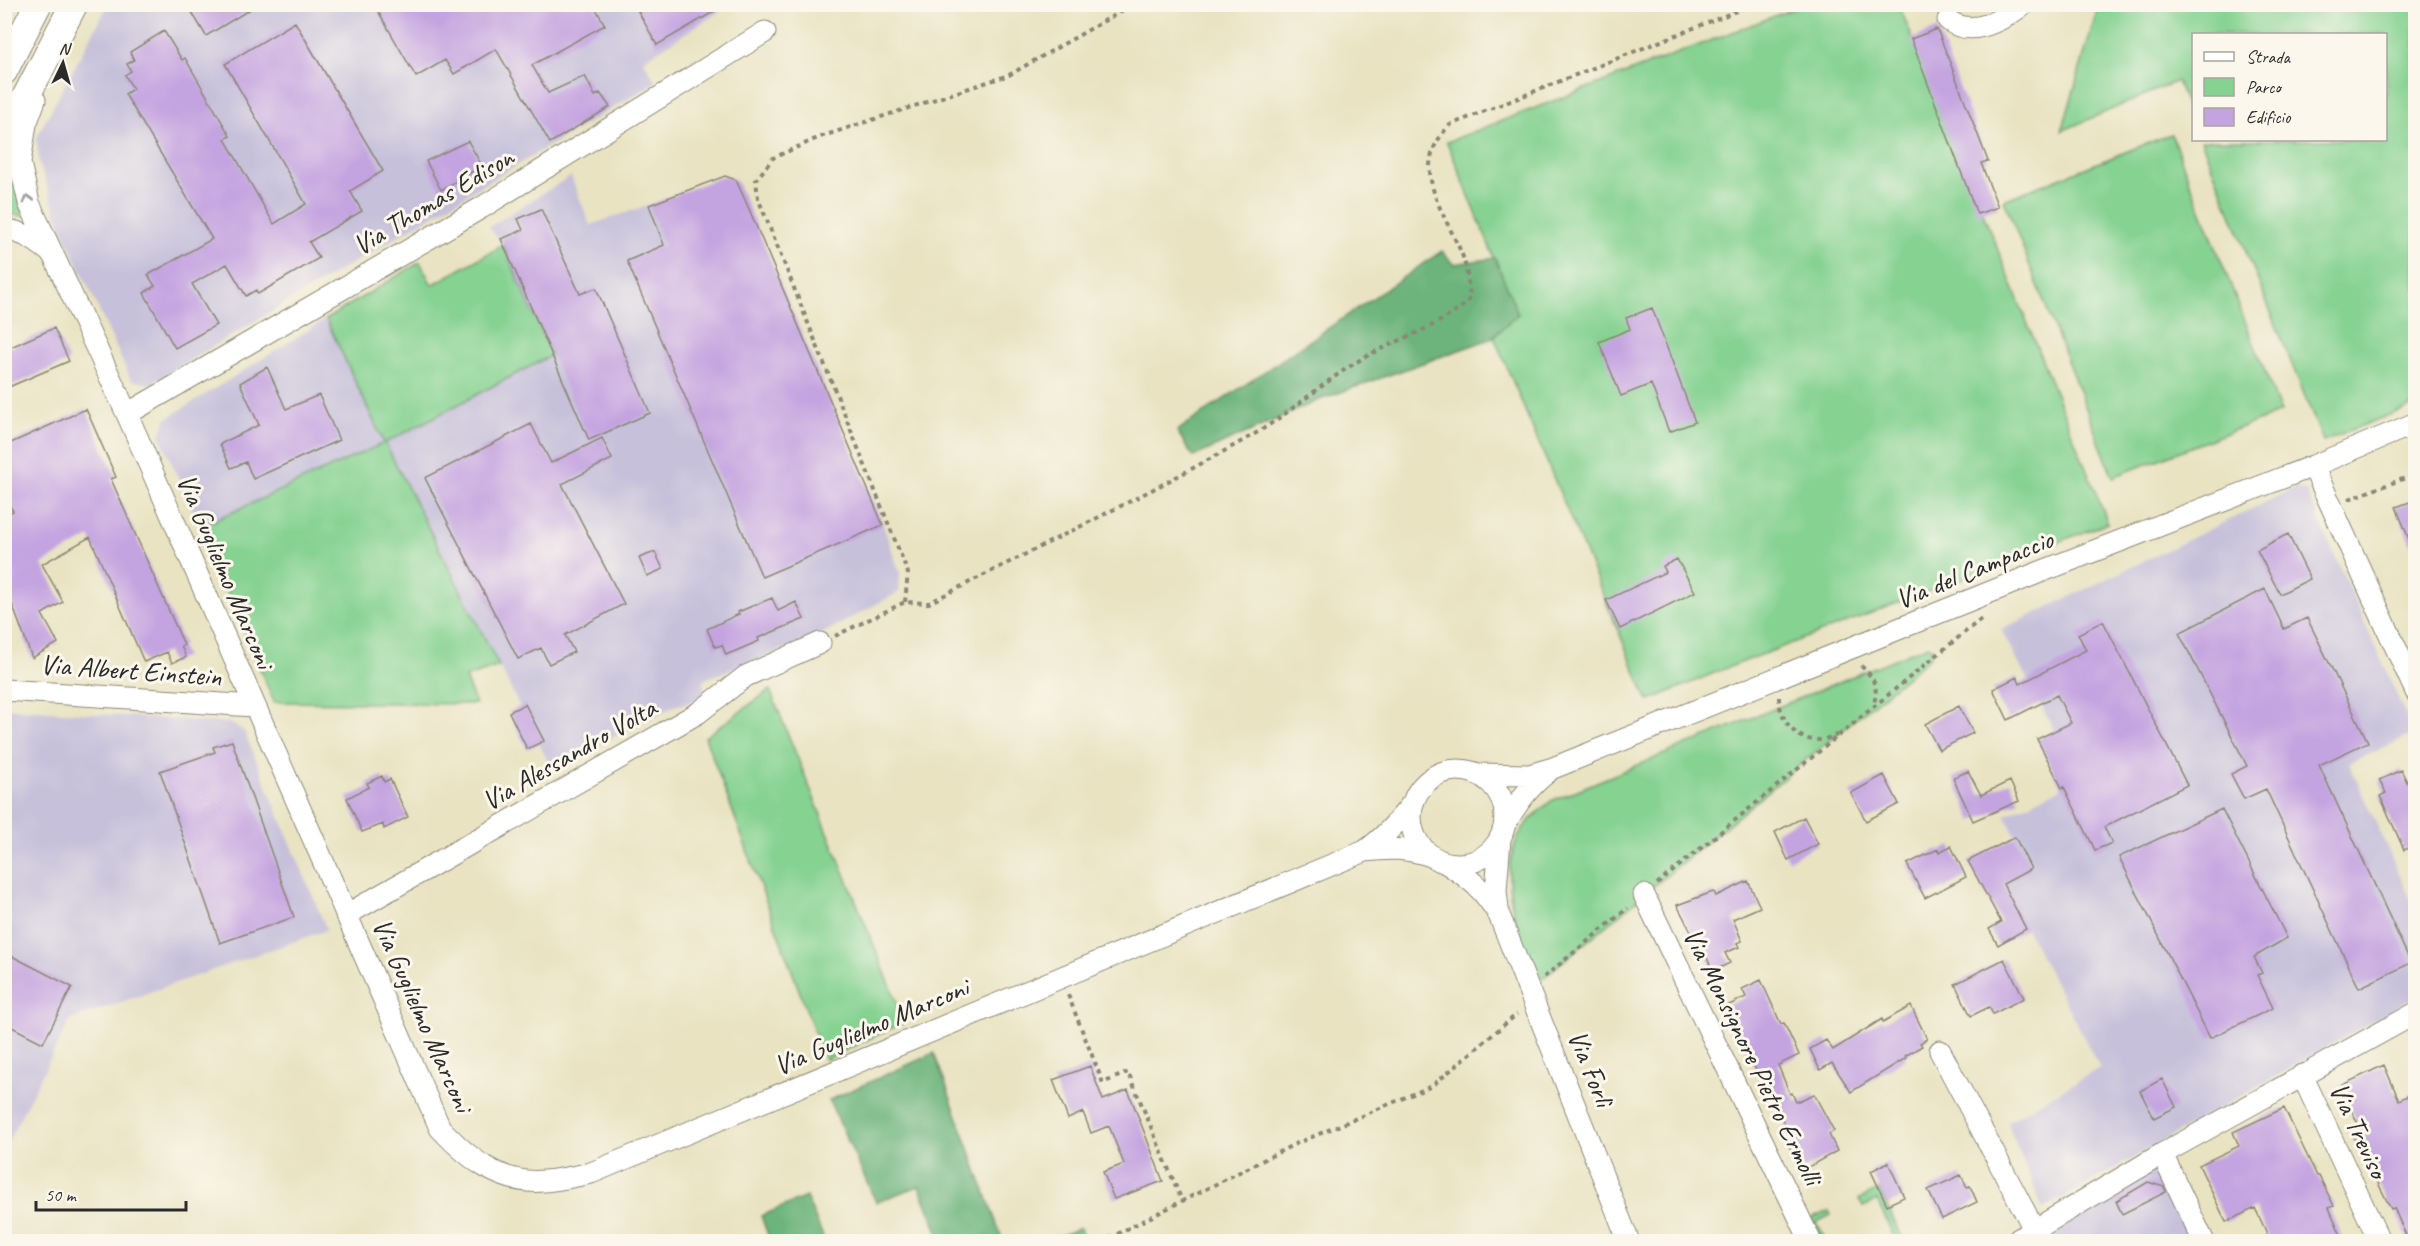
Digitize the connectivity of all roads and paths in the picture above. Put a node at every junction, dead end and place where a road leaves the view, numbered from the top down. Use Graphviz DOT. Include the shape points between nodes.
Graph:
graph roads {
  1 [pos="38,4"];
  2 [pos="74,4"];
  3 [pos="1134,4"];
  4 [pos="1754,4"];
  5 [pos="2024,4"];
  6 [pos="1948,20"];
  7 [pos="60,32"];
  8 [pos="765,32"];
  9 [pos="4,71"];
  10 [pos="4,139"];
  11 [pos="4,230"];
  12 [pos="51,253"];
  13 [pos="127,414"];
  14 [pos="2415,423"];
  15 [pos="2313,466"];
  16 [pos="2415,474"];
  17 [pos="2343,501"];
  18 [pos="905,602"];
  19 [pos="1990,611"];
  20 [pos="820,643"];
  21 [pos="1838,653"];
  22 [pos="1786,674"];
  23 [pos="4,690"];
  24 [pos="2415,692"];
  25 [pos="254,706"];
  26 [pos="1873,707"];
  27 [pos="1841,734"];
  28 [pos="1553,768"];
  29 [pos="1477,774"];
  30 [pos="1414,801"];
  31 [pos="1503,832"];
  32 [pos="1365,851"];
  33 [pos="1439,860"];
  34 [pos="1644,895"];
  35 [pos="346,915"];
  36 [pos="1499,915"];
  37 [pos="1061,978"];
  38 [pos="1530,994"];
  39 [pos="2415,1013"];
  40 [pos="1941,1051"];
  41 [pos="2302,1075"];
  42 [pos="2162,1154"];
  43 [pos="1182,1201"];
  44 [pos="2034,1229"];
  45 [pos="1109,1238"];
  46 [pos="1629,1242"];
  47 [pos="1811,1242"];
  48 [pos="2014,1242"];
  49 [pos="2204,1242"];
  50 [pos="2380,1242"];
  1 -- 9 [label="main road"];
  2 -- 7 [label="main road"];
  3 -- 18 [label="path" via="1009,75 820,137 773,158 756,180 758,198 908,573"];
  4 -- 18 [label="path" via="1450,125 1442,133 1430,162 1432,188 1464,263 1470,298 1462,306 1358,360 1246,439 929,603"];
  5 -- 6 [label="street" via="1998,22 1977,27 1963,28"];
  7 -- 10 [label="main road"];
  12 -- 7 [label="street, Via Guglielmo Marconi, one-way" via="29,203 20,163 26,124"];
  8 -- 13 [label="street, Via Thomas Edison" via="481,208"];
  11 -- 12 [label="street" via="32,238"];
  12 -- 13 [label="street, Via Guglielmo Marconi"];
  13 -- 25 [label="street, Via Guglielmo Marconi"];
  14 -- 15 [label="street, Via del Campaccio"];
  15 -- 21 [label="street, Via del Campaccio"];
  15 -- 24 [label="street"];
  16 -- 17 [label="path"];
  18 -- 20 [label="path"];
  19 -- 26 [label="path"];
  20 -- 35 [label="street, Via Alessandro Volta" via="746,676 698,713"];
  21 -- 22 [label="street, Via del Campaccio"];
  21 -- 26 [label="path" via="1856,662 1875,682 1877,695"];
  22 -- 27 [label="path" via="1779,691 1779,710 1786,724 1801,736 1819,741"];
  22 -- 28 [label="street, Via del Campaccio"];
  23 -- 25 [label="street, Via Albert Einstein"];
  25 -- 35 [label="street, Via Guglielmo Marconi"];
  26 -- 27 [label="path"];
  27 -- 34 [label="path"];
  28 -- 29 [label="street, Via del Campaccio" via="1529,775"];
  28 -- 31 [label="street, Via del Campaccio" via="1534,782"];
  29 -- 30 [label="street" via="1447,771 1433,777"];
  29 -- 31 [label="street" via="1500,794 1505,809"];
  30 -- 32 [label="street, Via Guglielmo Marconi" via="1397,824"];
  30 -- 33 [label="street" via="1413,831 1420,845"];
  31 -- 33 [label="street" via="1491,852 1478,860 1462,864"];
  31 -- 36 [label="street, Via Forlì" via="1496,891"];
  32 -- 33 [label="street, Via Guglielmo Marconi" via="1410,849"];
  32 -- 37 [label="street, Via Guglielmo Marconi"];
  33 -- 36 [label="street, Via Forlì" via="1469,878 1486,894"];
  34 -- 38 [label="path" via="1538,982"];
  34 -- 47 [label="street, Via Monsignore Pietro Ermolli"];
  35 -- 37 [label="street, Via Guglielmo Marconi" via="440,1128 487,1170 543,1182 591,1173"];
  36 -- 38 [label="street, Via Forlì"];
  37 -- 43 [label="path" via="1103,1083 1128,1072"];
  38 -- 43 [label="path" via="1524,1008 1432,1086 1293,1145"];
  38 -- 46 [label="street, Via Forlì"];
  39 -- 41 [label="street"];
  40 -- 44 [label="street"];
  41 -- 42 [label="street"];
  41 -- 50 [label="street, Via Treviso"];
  42 -- 44 [label="street"];
  42 -- 49 [label="street"];
  43 -- 45 [label="path"];
  44 -- 48 [label="street"];
}
